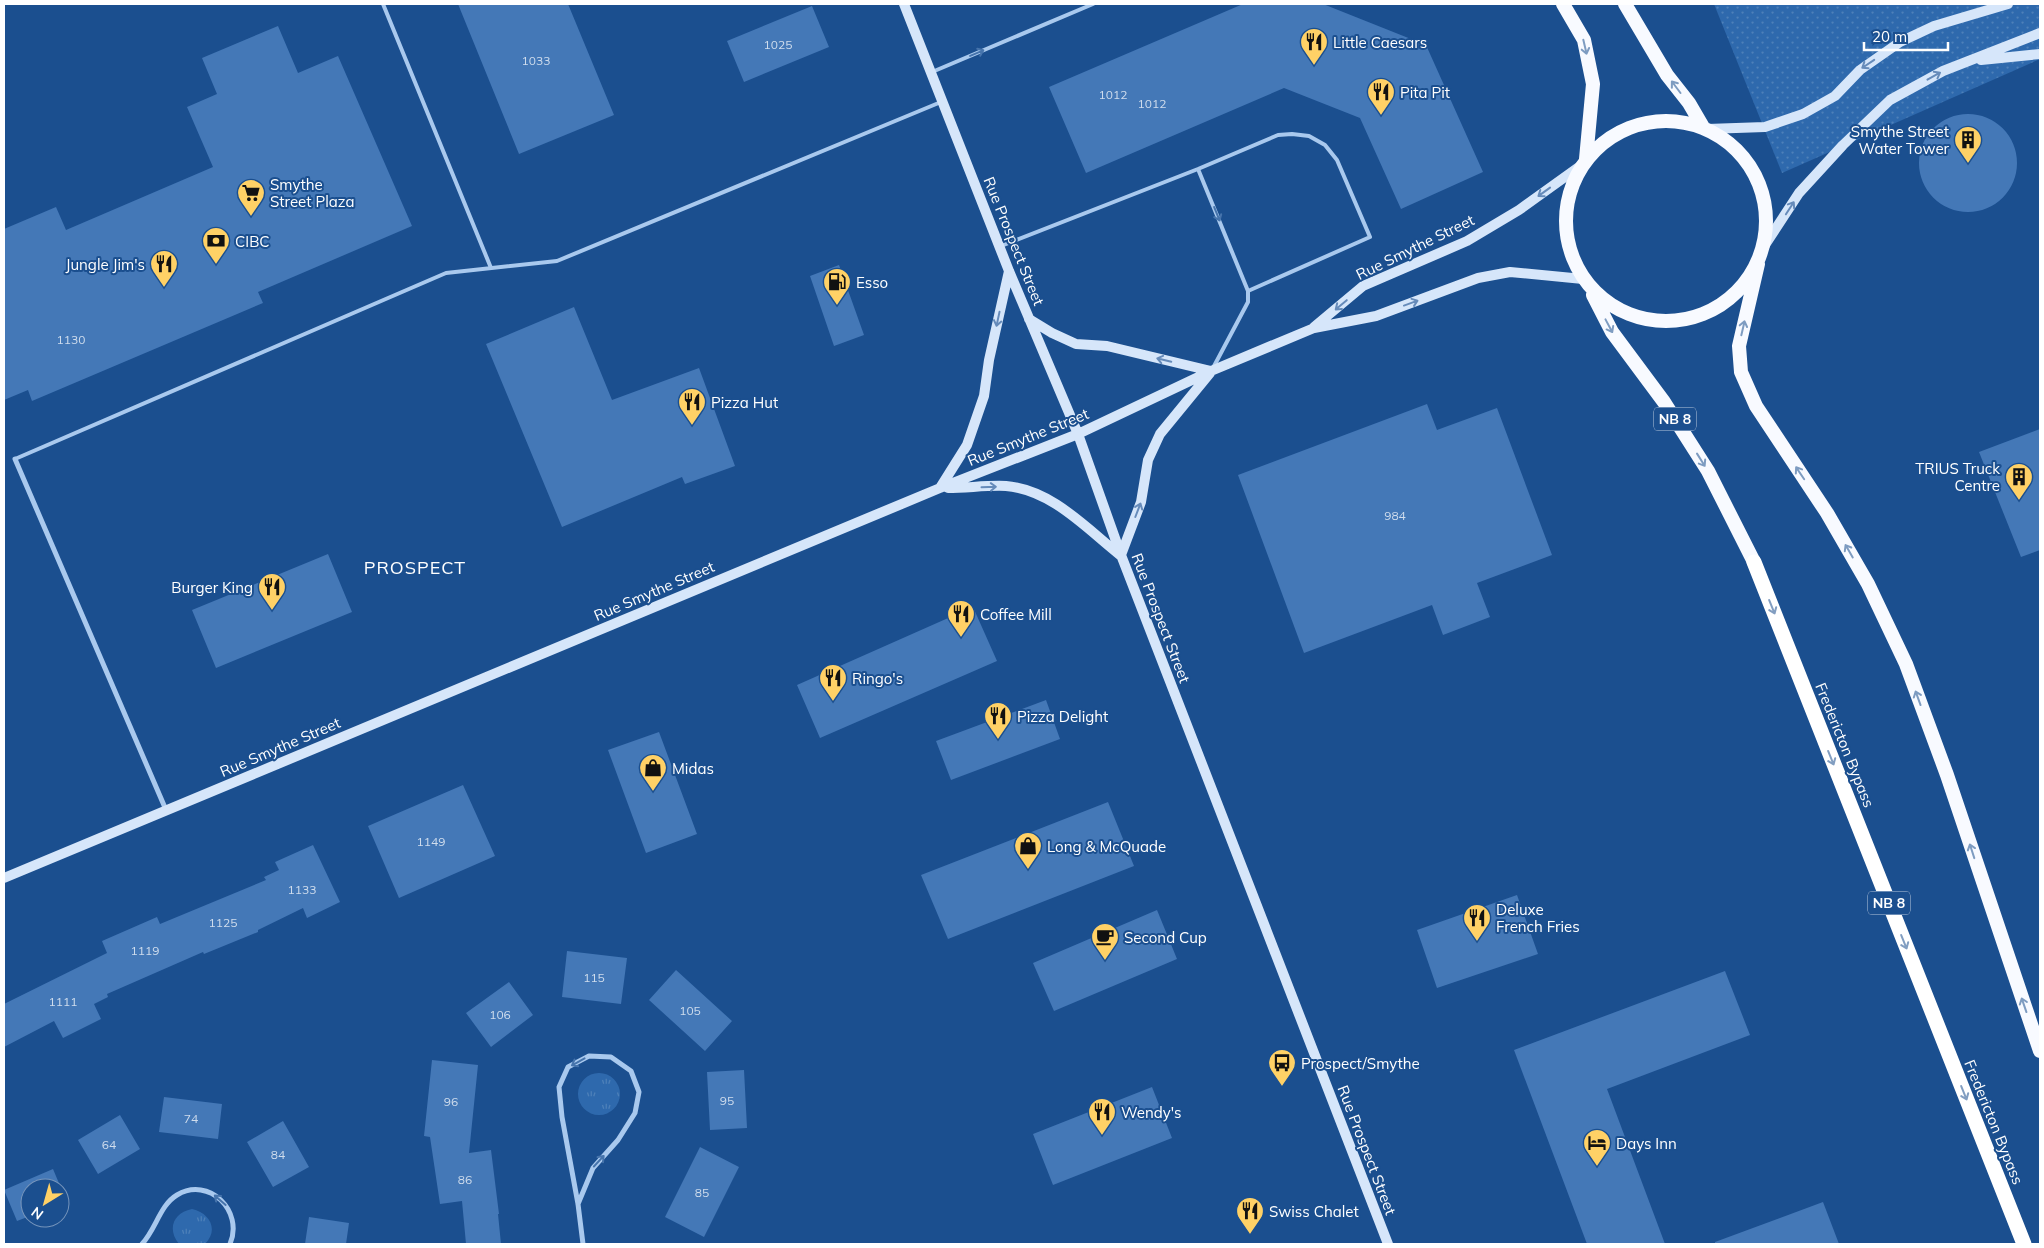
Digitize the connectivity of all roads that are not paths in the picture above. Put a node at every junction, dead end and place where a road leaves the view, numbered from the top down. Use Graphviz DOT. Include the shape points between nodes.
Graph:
graph roads {
  1 [pos="383,4"];
  2 [pos="904,4"];
  3 [pos="1093,4"];
  4 [pos="1563,4"];
  5 [pos="1624,4"];
  6 [pos="2008,4"];
  7 [pos="2040,33"];
  8 [pos="2040,54"];
  9 [pos="1968,61"];
  10 [pos="932,72"];
  11 [pos="943,101"];
  12 [pos="1705,128"];
  13 [pos="1584,161"];
  14 [pos="1198,169"];
  15 [pos="999,247"];
  16 [pos="1763,248"];
  17 [pos="1758,264"];
  18 [pos="491,268"];
  19 [pos="1008,272"];
  20 [pos="1585,281"];
  21 [pos="1248,291"];
  22 [pos="1029,318"];
  23 [pos="1314,328"];
  24 [pos="1212,371"];
  25 [pos="1078,434"];
  26 [pos="15,459"];
  27 [pos="940,488"];
  28 [pos="1121,555"];
  29 [pos="1754,562"];
  30 [pos="166,810"];
  31 [pos="4,878"];
  32 [pos="2040,1051"];
  33 [pos="578,1204"];
  34 [pos="142,1244"];
  35 [pos="230,1244"];
  36 [pos="583,1244"];
  37 [pos="1388,1244"];
  38 [pos="2024,1244"];
  1 -- 18 [label="lane"];
  2 -- 10 [label="main road, Rue Prospect Street"];
  10 -- 3 [label="lane, one-way"];
  4 -- 13 [label="highway, one-way" via="1584,40 1593,84"];
  12 -- 5 [label="highway, one-way" via="1667,75"];
  6 -- 12 [label="main road, one-way" via="1934,26 1900,42 1860,70 1835,96 1803,114 1765,127"];
  7 -- 9 [label="main road"];
  8 -- 9 [label="main road"];
  16 -- 9 [label="main road, one-way" via="1799,193 1890,100"];
  10 -- 11 [label="main road, Rue Prospect Street"];
  11 -- 15 [label="main road, Rue Prospect Street"];
  11 -- 18 [label="lane" via="557,261"];
  12 -- 13 [label="highway" via="1671,121 1639,124 1610,137"];
  12 -- 16 [label="highway" via="1728,142 1749,164 1762,190 1767,220"];
  13 -- 20 [label="highway, Fredericton Bypass" via="1570,187 1565,219 1570,250"];
  13 -- 23 [label="main road, Rue Smythe Street, one-way" via="1519,210 1466,241 1363,286"];
  14 -- 15 [label="lane"];
  14 -- 21 [label="lane, one-way"];
  14 -- 21 [label="lane" via="1278,135 1309,136 1325,145 1337,160 1370,237"];
  15 -- 19 [label="main road, Rue Prospect Street"];
  16 -- 17 [label="highway"];
  17 -- 20 [label="highway" via="1727,301 1699,316 1667,322 1635,317 1606,302"];
  32 -- 17 [label="highway, one-way" via="1906,664 1868,584 1828,513 1756,406 1741,372 1739,346"];
  18 -- 26 [label="lane" via="446,273"];
  19 -- 22 [label="main road, Rue Prospect Street"];
  19 -- 27 [label="main road, one-way" via="984,396 967,445"];
  23 -- 20 [label="main road, Rue Smythe Street, one-way" via="1376,316 1478,278 1510,272"];
  20 -- 29 [label="highway, Fredericton Bypass / NB 8, one-way" via="1612,332 1664,402 1708,471"];
  21 -- 24 [label="lane" via="1248,302"];
  24 -- 22 [label="main road, one-way" via="1107,346 1076,344"];
  22 -- 25 [label="main road, Rue Prospect Street"];
  23 -- 24 [label="main road, Rue Smythe Street"];
  24 -- 25 [label="main road, Rue Smythe Street"];
  28 -- 24 [label="main road, one-way" via="1141,502 1148,460 1160,434"];
  25 -- 27 [label="main road, Rue Smythe Street"];
  25 -- 28 [label="main road, Rue Prospect Street"];
  26 -- 30 [label="street"];
  27 -- 28 [label="main road, one-way" via="1006,486 1032,492 1051,500"];
  27 -- 30 [label="main road, Rue Smythe Street"];
  28 -- 37 [label="main road, Rue Prospect Street"];
  29 -- 38 [label="highway, Fredericton Bypass / NB 8, one-way"];
  30 -- 31 [label="main road, Rue Smythe Street"];
  33 -- 33 [label="street, one-way" via="593,1168 618,1140 635,1113 639,1092 631,1071 611,1057 589,1056 568,1067 559,1087"];
  33 -- 36 [label="street"];
  35 -- 34 [label="street, one-way" via="234,1232 226,1204 218,1197 197,1190 176,1195 168,1202"];
}
